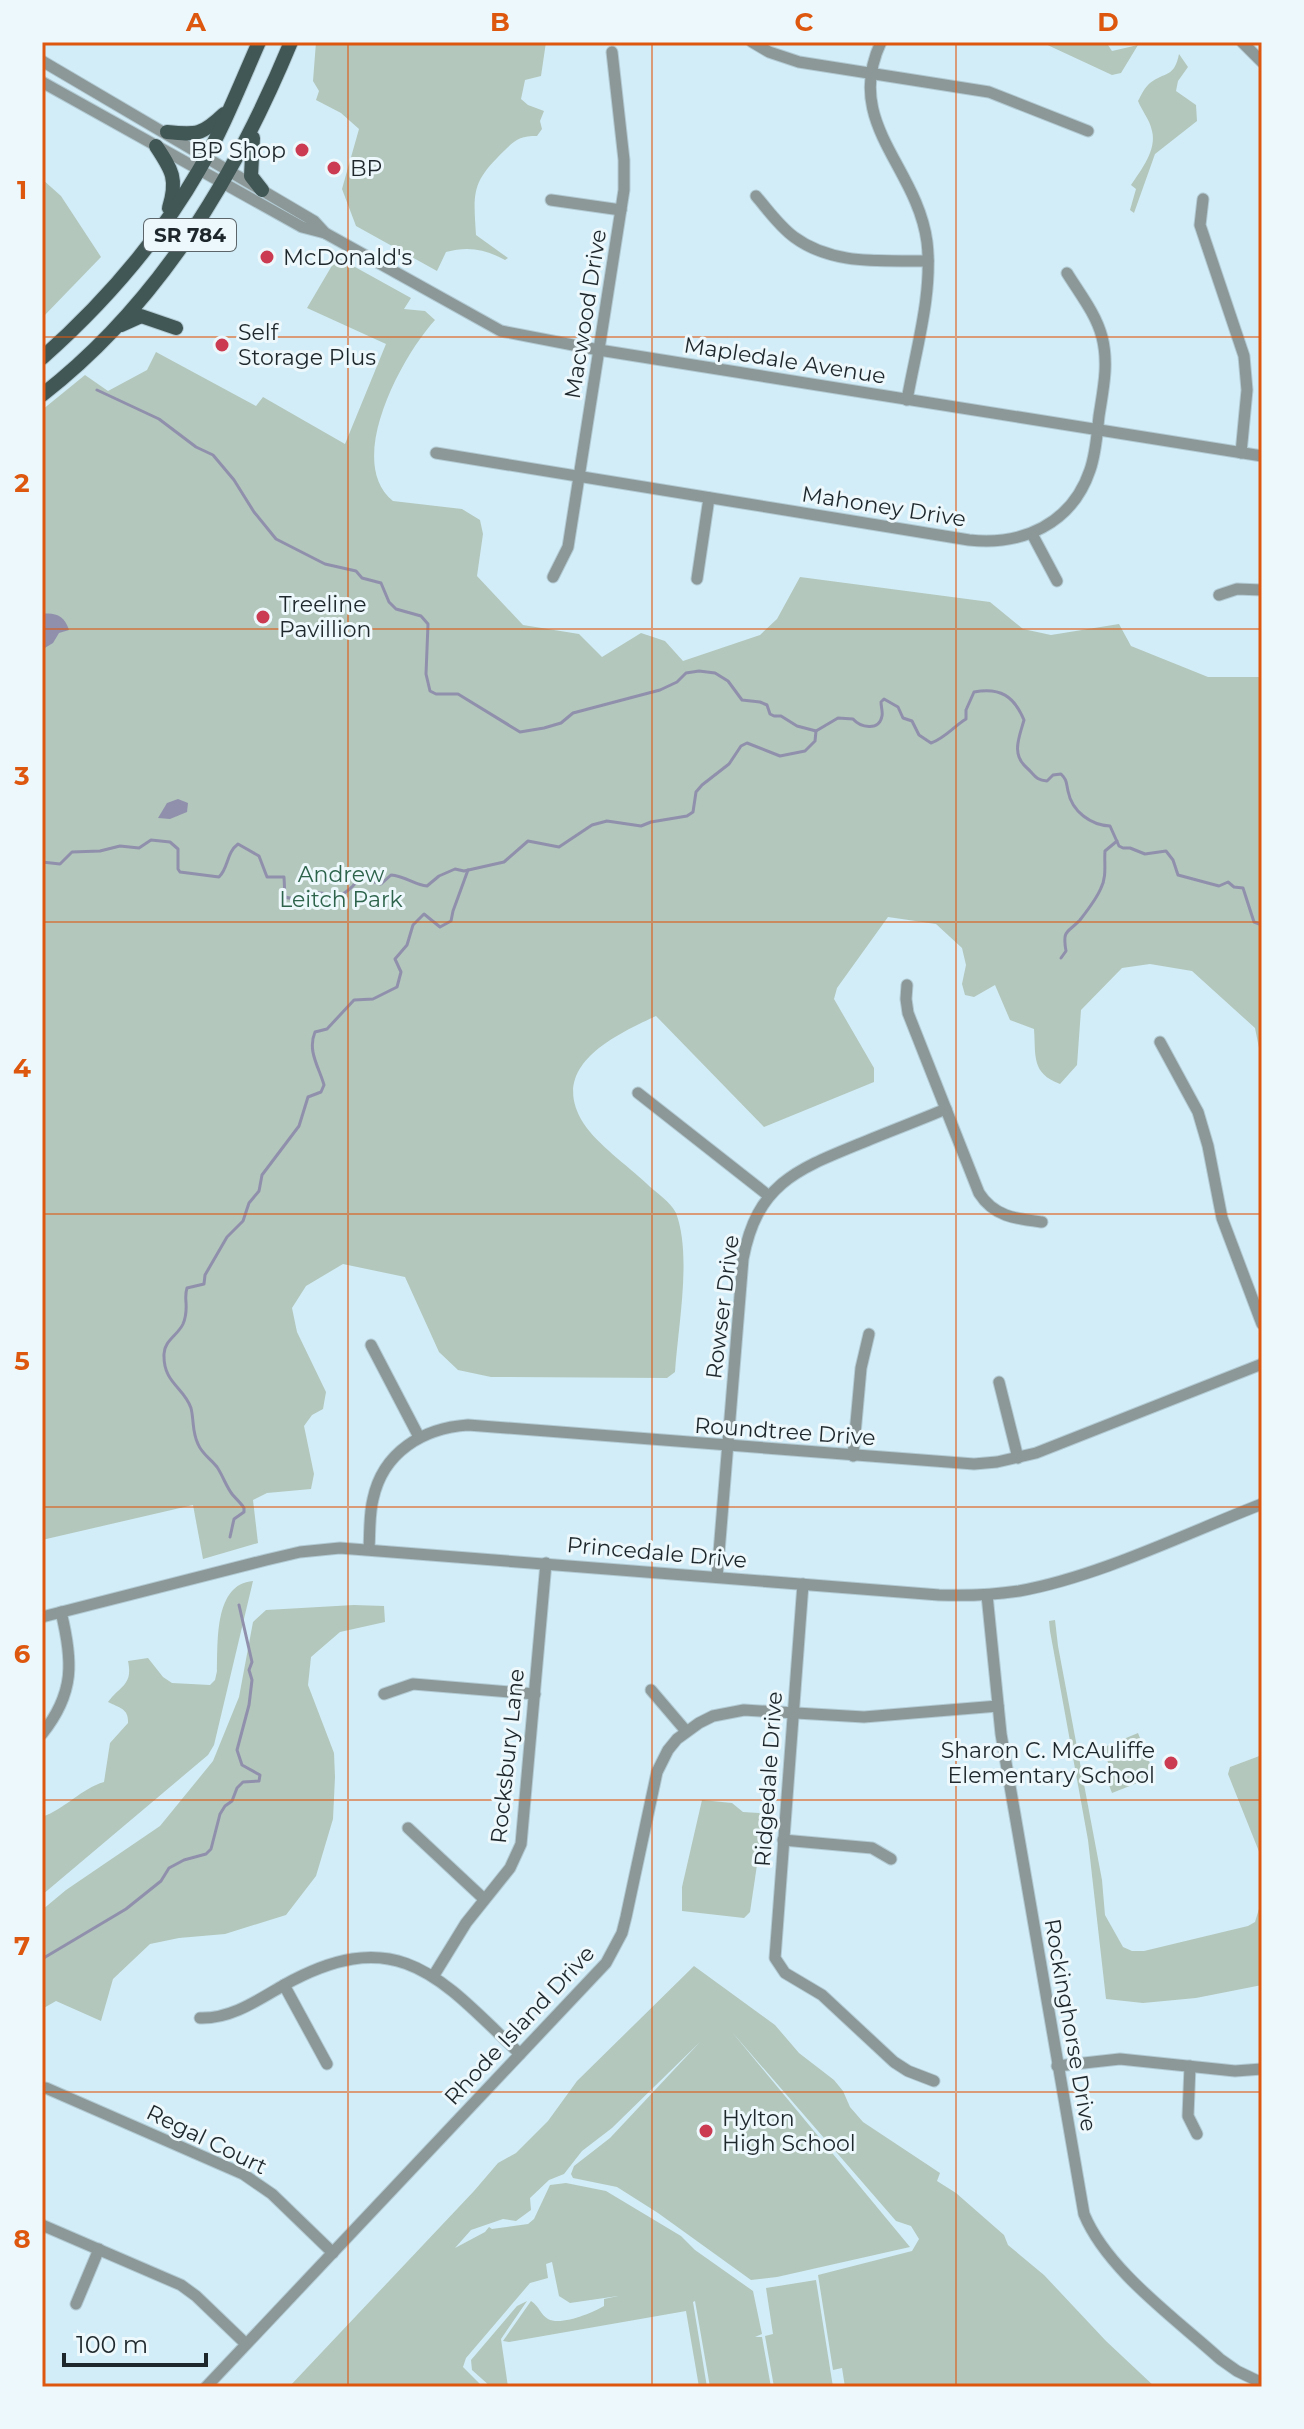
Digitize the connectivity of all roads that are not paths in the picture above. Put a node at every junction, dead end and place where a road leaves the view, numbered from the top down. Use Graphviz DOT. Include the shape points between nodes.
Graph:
graph roads {
  1 [pos="259,42"];
  2 [pos="291,42"];
  3 [pos="752,42"];
  4 [pos="881,42"];
  5 [pos="1242,42"];
  6 [pos="612,52"];
  7 [pos="42,61"];
  8 [pos="1262,62"];
  9 [pos="870,73"];
  10 [pos="42,82"];
  11 [pos="230,108"];
  12 [pos="255,126"];
  13 [pos="1088,131"];
  14 [pos="167,132"];
  15 [pos="156,146"];
  16 [pos="207,156"];
  17 [pos="199,170"];
  18 [pos="227,177"];
  19 [pos="262,190"];
  20 [pos="756,196"];
  21 [pos="1203,199"];
  22 [pos="551,200"];
  23 [pos="621,210"];
  24 [pos="165,223"];
  25 [pos="325,233"];
  26 [pos="928,261"];
  27 [pos="1067,273"];
  28 [pos="176,328"];
  29 [pos="114,329"];
  30 [pos="599,350"];
  31 [pos="42,358"];
  32 [pos="42,395"];
  33 [pos="907,400"];
  34 [pos="1097,430"];
  35 [pos="436,453"];
  36 [pos="1241,453"];
  37 [pos="1262,456"];
  38 [pos="579,476"];
  39 [pos="709,498"];
  40 [pos="1032,534"];
  41 [pos="553,577"];
  42 [pos="697,579"];
  43 [pos="1057,581"];
  44 [pos="1262,590"];
  45 [pos="1219,595"];
  46 [pos="907,985"];
  47 [pos="1160,1042"];
  48 [pos="638,1093"];
  49 [pos="946,1109"];
  50 [pos="769,1196"];
  51 [pos="1042,1222"];
  52 [pos="1262,1324"];
  53 [pos="869,1334"];
  54 [pos="371,1345"];
  55 [pos="1262,1364"];
  56 [pos="999,1382"];
  57 [pos="419,1437"];
  58 [pos="727,1447"];
  59 [pos="853,1456"];
  60 [pos="1018,1458"];
  61 [pos="1262,1504"];
  62 [pos="369,1549"];
  63 [pos="546,1563"];
  64 [pos="717,1577"];
  65 [pos="803,1584"];
  66 [pos="987,1595"];
  67 [pos="61,1612"];
  68 [pos="42,1617"];
  69 [pos="651,1690"];
  70 [pos="384,1694"];
  71 [pos="535,1694"];
  72 [pos="998,1706"];
  73 [pos="793,1713"];
  74 [pos="686,1731"];
  75 [pos="42,1734"];
  76 [pos="408,1828"];
  77 [pos="783,1840"];
  78 [pos="891,1859"];
  79 [pos="484,1899"];
  80 [pos="434,1975"];
  81 [pos="284,1985"];
  82 [pos="200,2018"];
  83 [pos="520,2054"];
  84 [pos="327,2064"];
  85 [pos="1057,2066"];
  86 [pos="1190,2066"];
  87 [pos="1262,2069"];
  88 [pos="934,2081"];
  89 [pos="46,2088"];
  90 [pos="1197,2134"];
  91 [pos="42,2225"];
  92 [pos="99,2249"];
  93 [pos="333,2253"];
  94 [pos="76,2304"];
  95 [pos="246,2344"];
  96 [pos="1262,2383"];
  97 [pos="206,2387"];
  1 -- 11 [label="main road, SR 784"];
  2 -- 12 [label="main road, SR 784"];
  3 -- 9 [label="street" via="789,60"];
  4 -- 9 [label="street"];
  5 -- 8 [label="street"];
  6 -- 23 [label="street, Macwood Drive" via="624,160"];
  7 -- 14 [label="street, Mapledale Avenue"];
  9 -- 13 [label="street" via="989,92"];
  9 -- 26 [label="street" via="872,116 917,203"];
  10 -- 15 [label="street, Mapledale Avenue"];
  11 -- 14 [label="main road" via="203,132"];
  11 -- 16 [label="main road, SR 784"];
  12 -- 18 [label="main road, SR 784"];
  12 -- 19 [label="main road" via="250,167"];
  14 -- 16 [label="street, Mapledale Avenue"];
  15 -- 17 [label="street, Mapledale Avenue"];
  15 -- 24 [label="main road" via="174,180"];
  16 -- 17 [label="main road, SR 784"];
  16 -- 18 [label="street, Mapledale Avenue"];
  17 -- 18 [label="street, Mapledale Avenue"];
  17 -- 24 [label="main road, SR 784"];
  18 -- 19 [label="street, Mapledale Avenue"];
  18 -- 25 [label="street, Mapledale Avenue" via="308,230"];
  18 -- 29 [label="main road, SR 784" via="171,261"];
  19 -- 25 [label="street, Mapledale Avenue"];
  20 -- 26 [label="street" via="786,230 822,252 854,259"];
  21 -- 36 [label="street" via="1200,225 1246,368"];
  22 -- 23 [label="street"];
  23 -- 30 [label="street, Macwood Drive"];
  24 -- 31 [label="main road, SR 784" via="103,299"];
  25 -- 30 [label="street, Mapledale Avenue" via="501,331"];
  26 -- 33 [label="street"];
  27 -- 34 [label="street, Mahoney Drive" via="1097,322 1105,350"];
  28 -- 29 [label="main road" via="141,316"];
  29 -- 32 [label="main road, SR 784"];
  30 -- 33 [label="street, Mapledale Avenue"];
  30 -- 38 [label="street, Macwood Drive"];
  33 -- 34 [label="street, Mapledale Avenue"];
  34 -- 36 [label="street, Mapledale Avenue"];
  34 -- 40 [label="street, Mahoney Drive" via="1091,468 1079,494 1059,517"];
  35 -- 38 [label="street, Mahoney Drive"];
  36 -- 37 [label="street, Mapledale Avenue"];
  38 -- 39 [label="street, Mahoney Drive"];
  38 -- 41 [label="street, Macwood Drive" via="568,547"];
  39 -- 40 [label="street, Mahoney Drive" via="969,540"];
  39 -- 42 [label="street"];
  40 -- 43 [label="street"];
  44 -- 45 [label="street" via="1243,588"];
  46 -- 49 [label="street" via="908,1013"];
  47 -- 52 [label="street" via="1201,1121 1222,1218"];
  48 -- 50 [label="street"];
  49 -- 50 [label="street, Rowser Drive" via="807,1164"];
  49 -- 51 [label="street" via="983,1200 1007,1217"];
  50 -- 58 [label="street, Rowser Drive" via="751,1227 743,1259"];
  53 -- 59 [label="street"];
  54 -- 57 [label="street"];
  55 -- 60 [label="street, Roundtree Drive"];
  56 -- 60 [label="street"];
  57 -- 58 [label="street, Roundtree Drive" via="468,1425"];
  57 -- 62 [label="street, Roundtree Drive" via="401,1449 381,1477 373,1499"];
  58 -- 59 [label="street, Roundtree Drive"];
  58 -- 64 [label="street, Rowser Drive"];
  59 -- 60 [label="street, Roundtree Drive" via="974,1464"];
  61 -- 66 [label="street, Princedale Drive" via="1066,1579"];
  62 -- 63 [label="street, Princedale Drive"];
  62 -- 67 [label="street, Princedale Drive" via="300,1552"];
  63 -- 64 [label="street, Princedale Drive"];
  63 -- 71 [label="street, Rocksbury Lane"];
  64 -- 65 [label="street, Princedale Drive"];
  65 -- 66 [label="street, Princedale Drive"];
  65 -- 73 [label="street, Ridgedale Drive"];
  66 -- 72 [label="street, Rockinghorse Drive"];
  67 -- 68 [label="street, Princedale Drive"];
  67 -- 75 [label="street" via="70,1653 69,1683"];
  69 -- 74 [label="street"];
  70 -- 71 [label="street" via="413,1684"];
  71 -- 79 [label="street, Rocksbury Lane" via="521,1844 510,1868"];
  72 -- 73 [label="street, Rhode Island Drive" via="864,1717"];
  72 -- 85 [label="street, Rockinghorse Drive"];
  73 -- 74 [label="street, Rhode Island Drive" via="728,1712"];
  73 -- 77 [label="street, Ridgedale Drive"];
  74 -- 83 [label="street, Rhode Island Drive" via="657,1772 615,1948"];
  76 -- 79 [label="street"];
  77 -- 78 [label="street" via="872,1848"];
  77 -- 88 [label="street, Ridgedale Drive" via="777,1962 785,1973 822,1995 894,2062"];
  79 -- 80 [label="street, Rocksbury Lane"];
  80 -- 81 [label="street" via="395,1961 357,1958"];
  80 -- 83 [label="street"];
  81 -- 82 [label="street" via="232,2013"];
  81 -- 84 [label="street"];
  83 -- 93 [label="street, Rhode Island Drive"];
  85 -- 86 [label="street" via="1120,2059"];
  85 -- 96 [label="street, Rockinghorse Drive" via="1081,2201 1097,2241 1220,2359"];
  86 -- 87 [label="street"];
  86 -- 90 [label="street" via="1188,2116"];
  89 -- 93 [label="street, Regal Court" via="243,2174 272,2194"];
  91 -- 92 [label="street"];
  92 -- 94 [label="street"];
  92 -- 95 [label="street" via="181,2285"];
  93 -- 95 [label="street, Rhode Island Drive"];
  95 -- 97 [label="street, Rhode Island Drive"];
}
